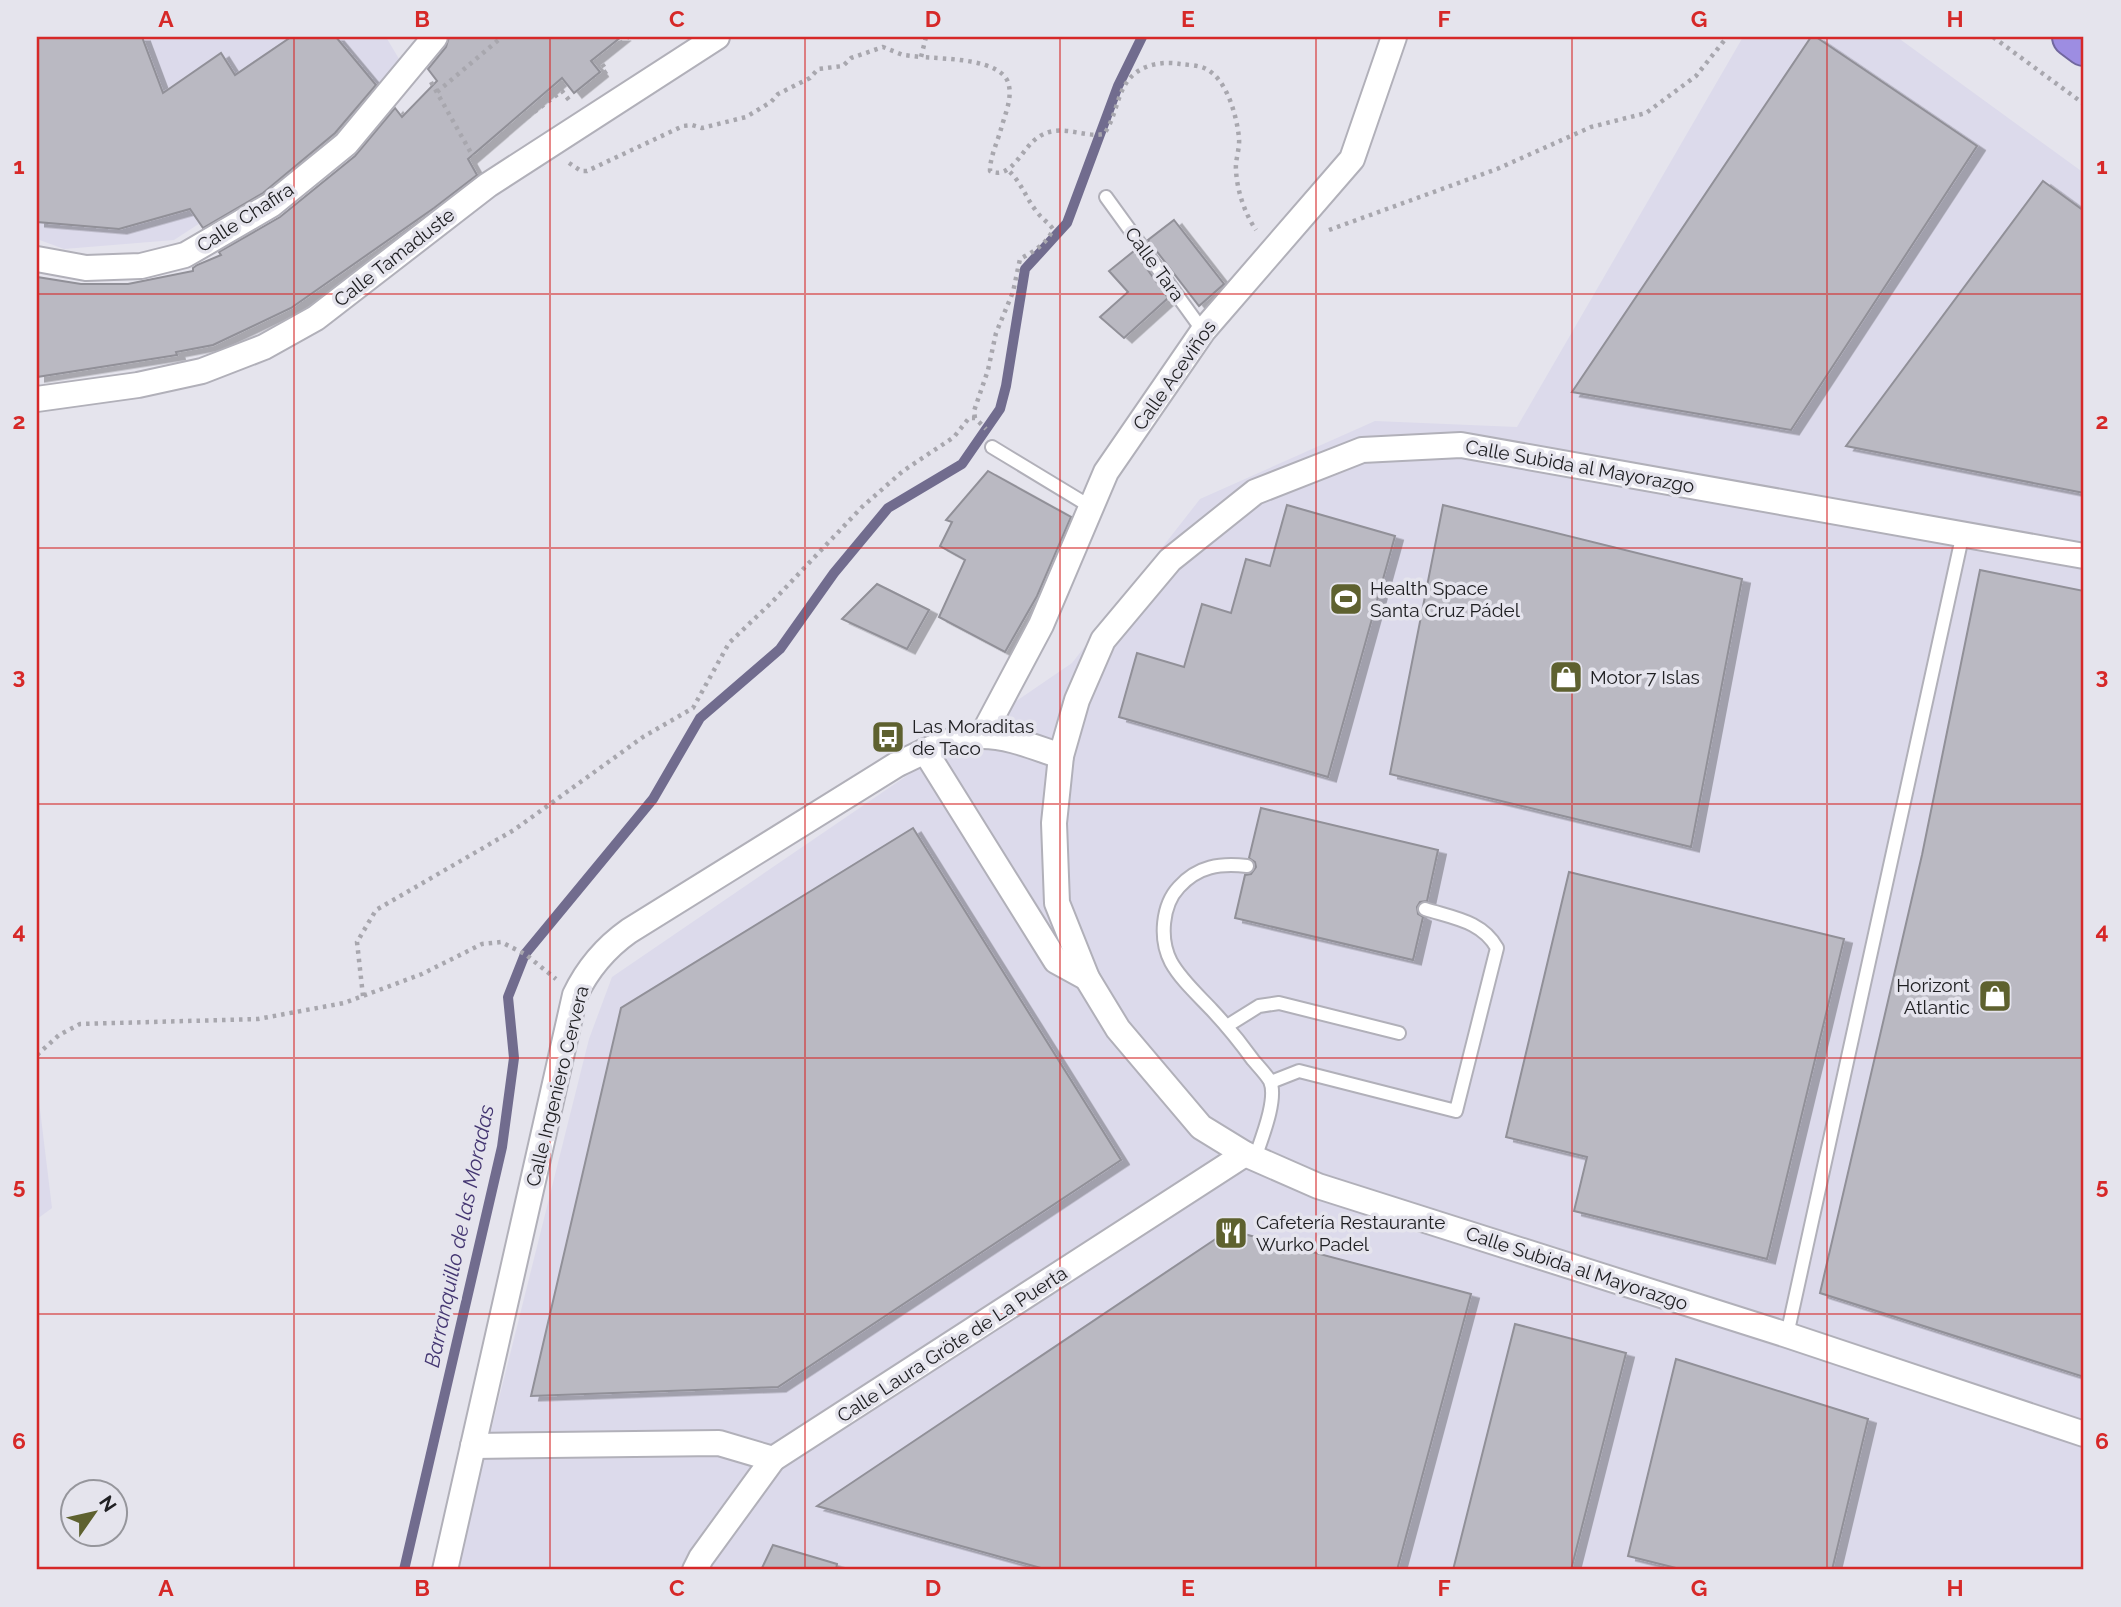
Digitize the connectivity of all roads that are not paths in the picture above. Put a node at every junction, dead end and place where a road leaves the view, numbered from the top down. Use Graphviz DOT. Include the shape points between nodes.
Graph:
graph roads {
  1 [pos="435,37"];
  2 [pos="718,37"];
  3 [pos="1394,37"];
  4 [pos="2072,37"];
  5 [pos="2084,46"];
  6 [pos="1106,197"];
  7 [pos="37,259"];
  8 [pos="1203,331"];
  9 [pos="37,399"];
  10 [pos="992,447"];
  11 [pos="1091,507"];
  12 [pos="1963,533"];
  13 [pos="2084,556"];
  14 [pos="982,736"];
  15 [pos="925,751"];
  16 [pos="1061,757"];
  17 [pos="1247,866"];
  18 [pos="1425,909"];
  19 [pos="1087,978"];
  20 [pos="1227,1026"];
  21 [pos="1399,1032"];
  22 [pos="1271,1082"];
  23 [pos="1250,1156"];
  24 [pos="1787,1335"];
  25 [pos="2084,1434"];
  26 [pos="473,1446"];
  27 [pos="773,1459"];
  28 [pos="445,1570"];
  29 [pos="695,1570"];
  1 -- 7 [label="street, Calle Chafira" via="346,144 271,205 185,255 141,266 86,268"];
  2 -- 9 [label="street, Calle Tamaduste" via="488,185 316,318 264,347 176,377"];
  3 -- 8 [label="street, Calle Aceviños" via="1352,159"];
  4 -- 5 [label="highway"];
  6 -- 8 [label="lane, Calle Tara"];
  8 -- 11 [label="street, Calle Aceviños" via="1106,472"];
  10 -- 11 [label="lane"];
  11 -- 14 [label="street, Calle Aceviños" via="1041,625"];
  12 -- 13 [label="street, Calle Subida al Mayorazgo"];
  12 -- 16 [label="street, Calle Subida al Mayorazgo" via="1461,445 1362,450 1255,492 1170,560 1103,640 1077,700"];
  12 -- 24 [label="lane"];
  14 -- 15 [label="street, Calle Ingeniero Cervera"];
  14 -- 16 [label="street, Calle Ingeniero Cervera"];
  15 -- 19 [label="street" via="1056,961"];
  15 -- 26 [label="street, Calle Ingeniero Cervera" via="629,931 584,976 575,995"];
  16 -- 19 [label="street, Calle Subida al Mayorazgo" via="1054,823 1057,903"];
  17 -- 20 [label="lane" via="1223,863 1202,869 1172,894 1166,909 1163,933 1170,960"];
  18 -- 22 [label="lane" via="1474,924 1497,948 1456,1111 1299,1071"];
  19 -- 23 [label="street, Calle Subida al Mayorazgo" via="1118,1029 1201,1127"];
  20 -- 21 [label="lane" via="1259,1006 1279,1003"];
  20 -- 22 [label="lane"];
  22 -- 23 [label="lane" via="1270,1112"];
  23 -- 24 [label="street, Calle Subida al Mayorazgo" via="1318,1186"];
  23 -- 27 [label="street, Calle Laura Gröte de La Puerta"];
  24 -- 25 [label="street, Calle Subida al Mayorazgo"];
  26 -- 27 [label="street" via="719,1443"];
  26 -- 28 [label="street, Calle Ingeniero Cervera"];
  27 -- 29 [label="street, Calle Laura Gröte de La Puerta"];
}
